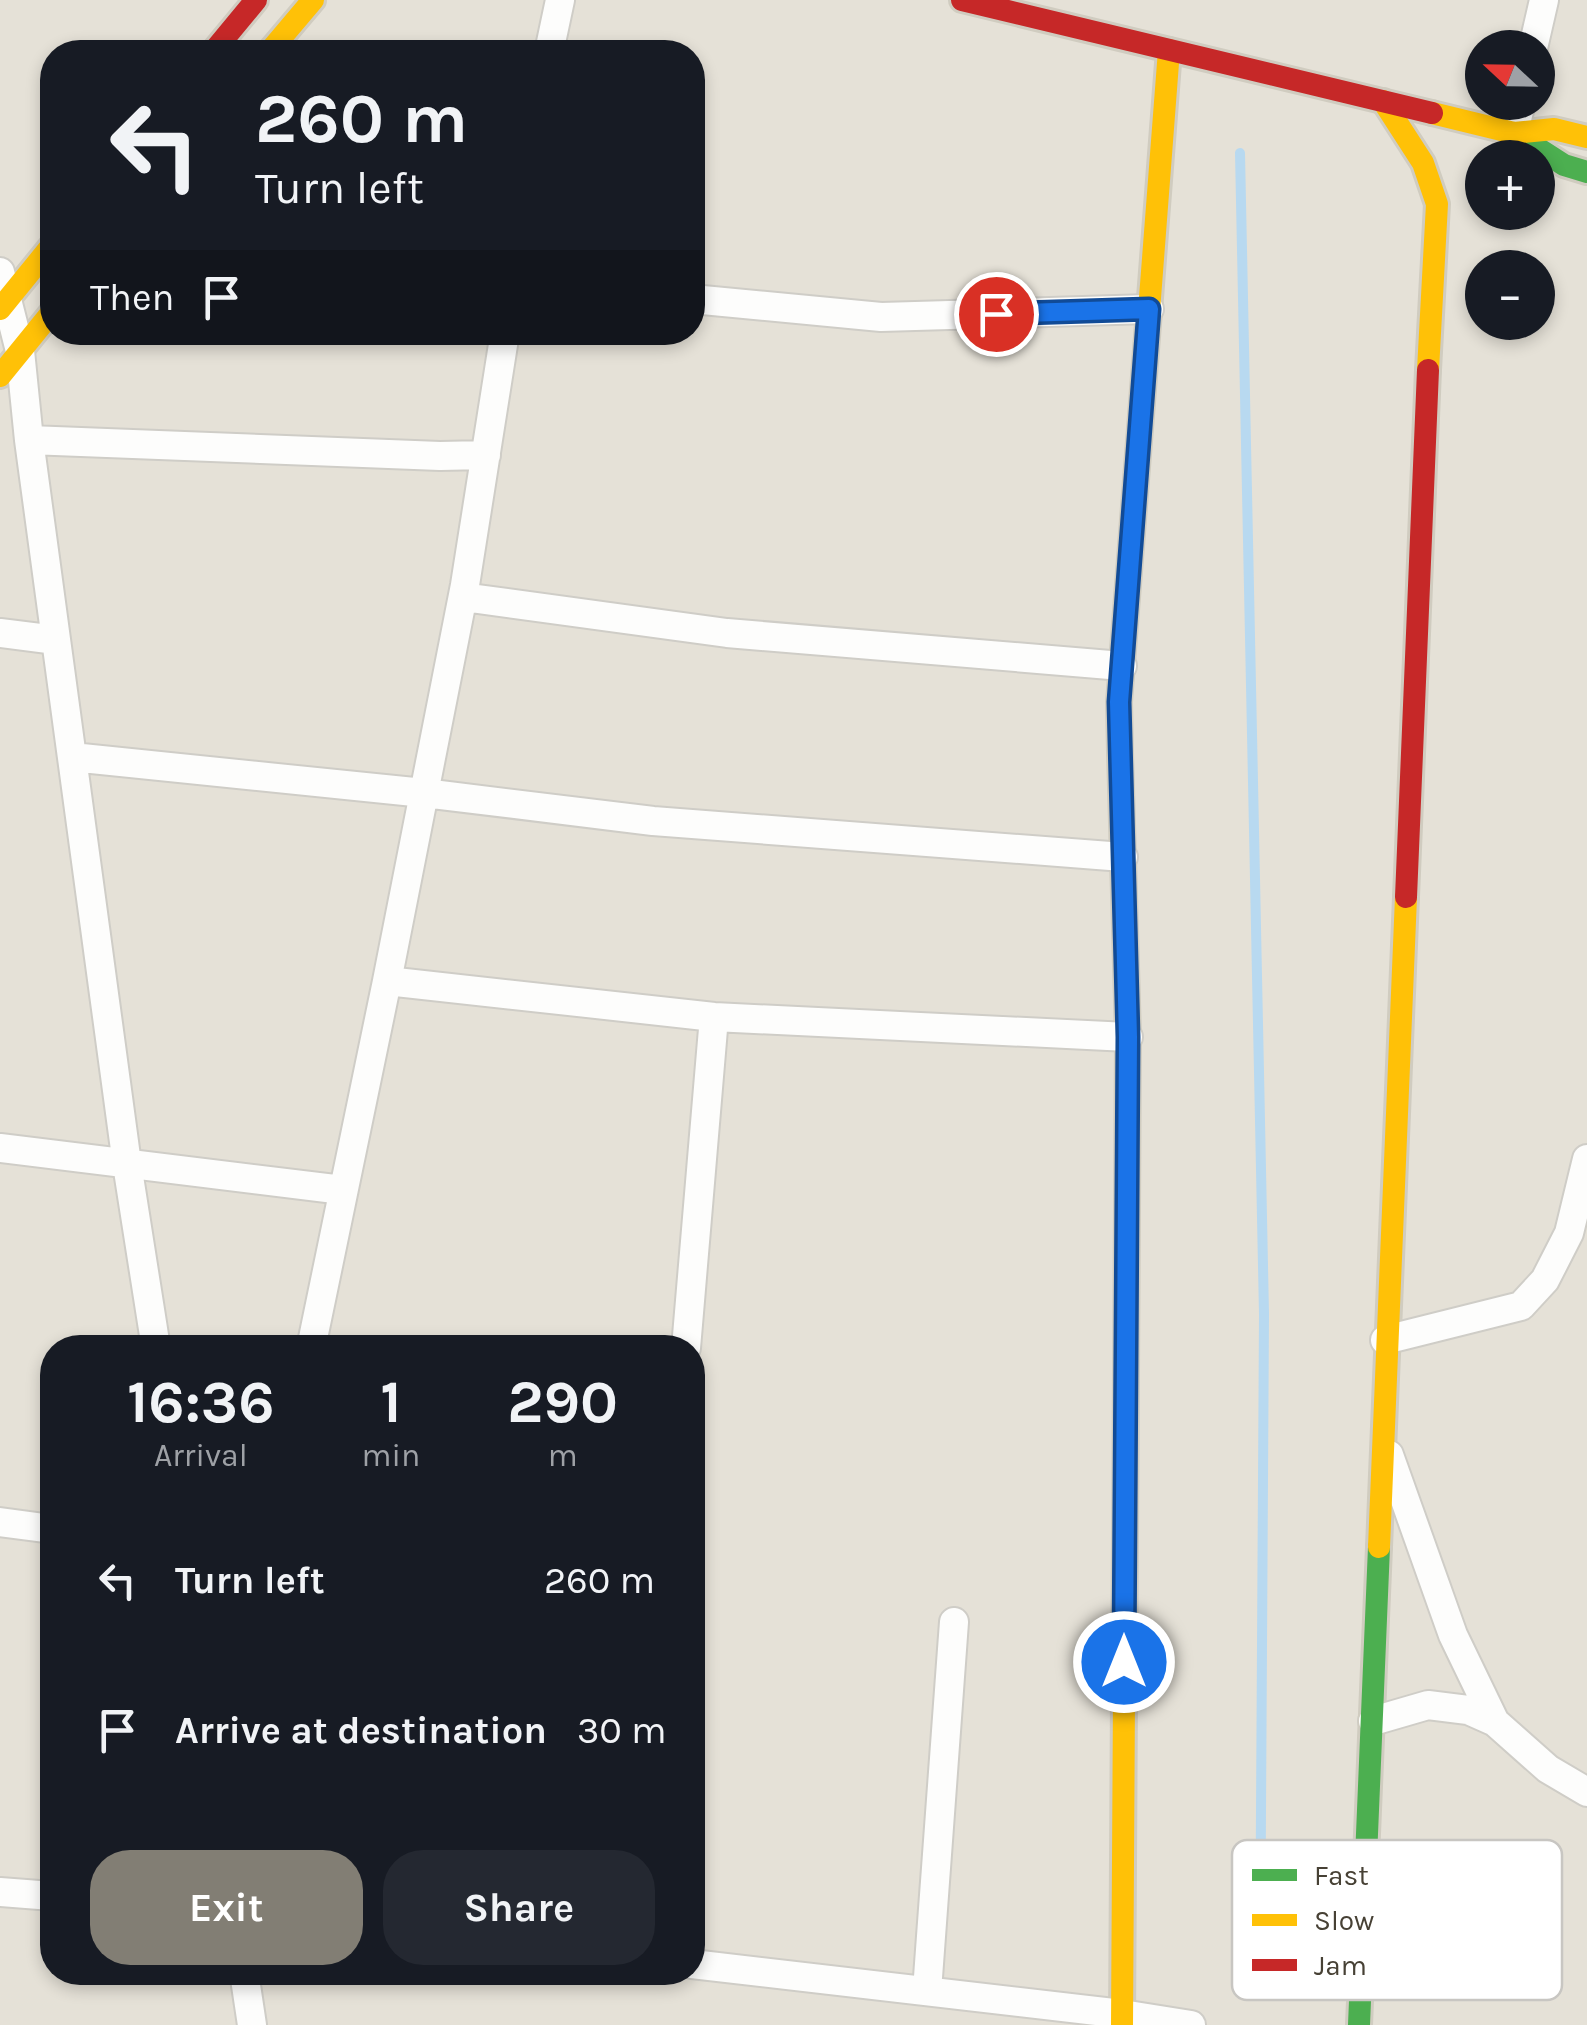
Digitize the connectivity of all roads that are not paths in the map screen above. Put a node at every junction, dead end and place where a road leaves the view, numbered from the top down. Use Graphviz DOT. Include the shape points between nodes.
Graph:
graph roads {
  1 [pos="256,0"];
  2 [pos="313,0"];
  3 [pos="560,0"];
  4 [pos="962,0"];
  5 [pos="1544,0"];
  6 [pos="1537,30"];
  7 [pos="223,40"];
  8 [pos="279,40"];
  9 [pos="552,40"];
  10 [pos="1169,50"];
  11 [pos="1383,102"];
  12 [pos="1517,120"];
  13 [pos="1514,133"];
  14 [pos="1587,136"];
  15 [pos="1587,172"];
  16 [pos="40,260"];
  17 [pos="0,272"];
  18 [pos="705,300"];
  19 [pos="4,304"];
  20 [pos="1149,309"];
  21 [pos="40,326"];
  22 [pos="503,345"];
  23 [pos="20,350"];
  24 [pos="0,376"];
  25 [pos="29,440"];
  26 [pos="486,455"];
  27 [pos="463,597"];
  28 [pos="0,633"];
  29 [pos="56,640"];
  30 [pos="1122,666"];
  31 [pos="72,758"];
  32 [pos="424,793"];
  33 [pos="1123,857"];
  34 [pos="388,981"];
  35 [pos="714,1017"];
  36 [pos="1128,1037"];
  37 [pos="0,1148"];
  38 [pos="1587,1159"];
  39 [pos="127,1164"];
  40 [pos="343,1190"];
  41 [pos="154,1335"];
  42 [pos="313,1335"];
  43 [pos="687,1335"];
  44 [pos="1385,1340"];
  45 [pos="1382,1436"];
  46 [pos="0,1522"];
  47 [pos="40,1527"];
  48 [pos="954,1622"];
  49 [pos="1373,1721"];
  50 [pos="1495,1722"];
  51 [pos="1587,1792"];
  52 [pos="1368,1840"];
  53 [pos="0,1892"];
  54 [pos="40,1895"];
  55 [pos="705,1965"];
  56 [pos="246,1985"];
  57 [pos="927,1991"];
  58 [pos="1360,2000"];
  59 [pos="1122,2019"];
  60 [pos="252,2025"];
  61 [pos="1190,2025"];
  62 [pos="1359,2025"];
  1 -- 7 [label="street"];
  2 -- 8 [label="street"];
  3 -- 9 [label="street"];
  4 -- 10 [label="street"];
  5 -- 6 [label="street"];
  10 -- 11 [label="street"];
  10 -- 20 [label="street"];
  11 -- 13 [label="street"];
  11 -- 44 [label="street" via="1413,144 1437,206"];
  12 -- 13 [label="street"];
  13 -- 14 [label="street" via="1554,129"];
  13 -- 15 [label="street" via="1564,166"];
  16 -- 19 [label="street"];
  17 -- 19 [label="street"];
  18 -- 20 [label="street" via="881,318"];
  19 -- 23 [label="street"];
  20 -- 30 [label="street"];
  21 -- 23 [label="street"];
  22 -- 26 [label="street"];
  23 -- 24 [label="street"];
  23 -- 25 [label="street"];
  25 -- 26 [label="street"];
  25 -- 29 [label="street"];
  26 -- 27 [label="street"];
  27 -- 30 [label="street" via="728,633"];
  27 -- 32 [label="street"];
  28 -- 29 [label="street"];
  29 -- 31 [label="street"];
  30 -- 33 [label="street"];
  31 -- 32 [label="street"];
  31 -- 39 [label="street"];
  32 -- 33 [label="street" via="654,821"];
  32 -- 34 [label="street"];
  33 -- 36 [label="street"];
  34 -- 35 [label="street"];
  34 -- 40 [label="street"];
  35 -- 36 [label="street"];
  35 -- 43 [label="street"];
  36 -- 59 [label="street"];
  37 -- 39 [label="street"];
  38 -- 44 [label="street" via="1569,1233 1522,1306"];
  39 -- 40 [label="street"];
  39 -- 41 [label="street"];
  40 -- 42 [label="street"];
  44 -- 45 [label="street"];
  45 -- 49 [label="street"];
  45 -- 50 [label="street" via="1453,1635"];
  46 -- 47 [label="street"];
  48 -- 57 [label="street"];
  49 -- 50 [label="street" via="1428,1705"];
  49 -- 52 [label="street"];
  50 -- 51 [label="street" via="1548,1769"];
  53 -- 54 [label="street"];
  55 -- 57 [label="street"];
  56 -- 60 [label="street"];
  57 -- 59 [label="street"];
  58 -- 62 [label="street"];
  59 -- 61 [label="street"];
}
